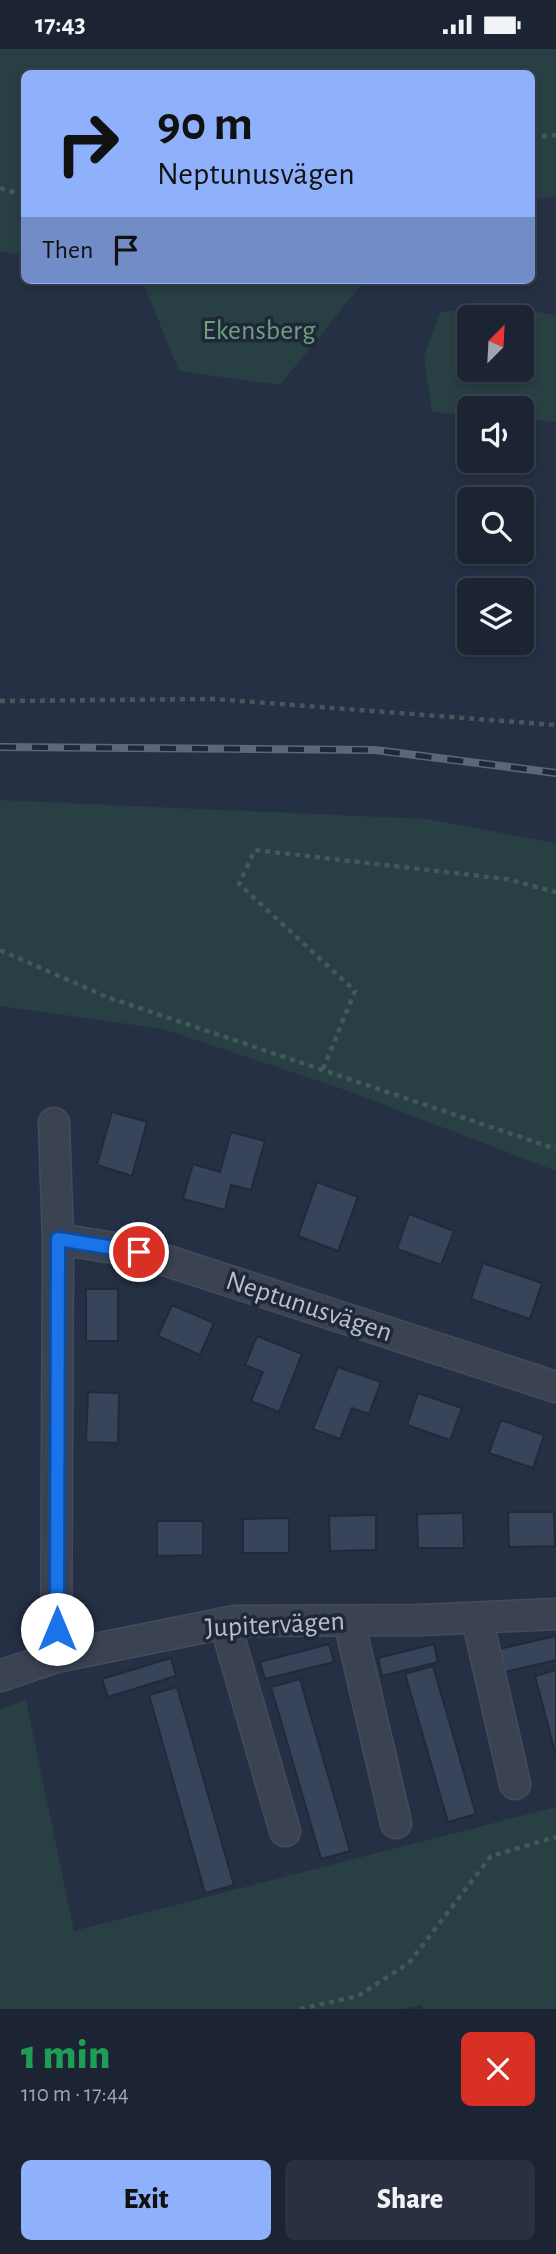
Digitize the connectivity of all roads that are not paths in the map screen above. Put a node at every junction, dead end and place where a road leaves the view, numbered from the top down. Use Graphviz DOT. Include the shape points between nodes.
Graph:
graph roads {
  1 [pos="54,1123"];
  2 [pos="58,1239"];
  3 [pos="556,1387"];
  4 [pos="556,1614"];
  5 [pos="477,1618"];
  6 [pos="349,1621"];
  7 [pos="225,1623"];
  8 [pos="56,1657"];
  9 [pos="0,1676"];
  10 [pos="515,1784"];
  11 [pos="396,1822"];
  12 [pos="285,1831"];
  1 -- 2 [label="street"];
  2 -- 3 [label="street, Neptunusvägen" via="139,1252"];
  2 -- 8 [label="street"];
  4 -- 5 [label="street, Jupitervägen"];
  5 -- 6 [label="street, Jupitervägen"];
  5 -- 10 [label="street"];
  6 -- 7 [label="street, Jupitervägen"];
  6 -- 11 [label="street"];
  7 -- 8 [label="street, Jupitervägen"];
  7 -- 12 [label="street"];
  8 -- 9 [label="street, Jupitervägen"];
}
